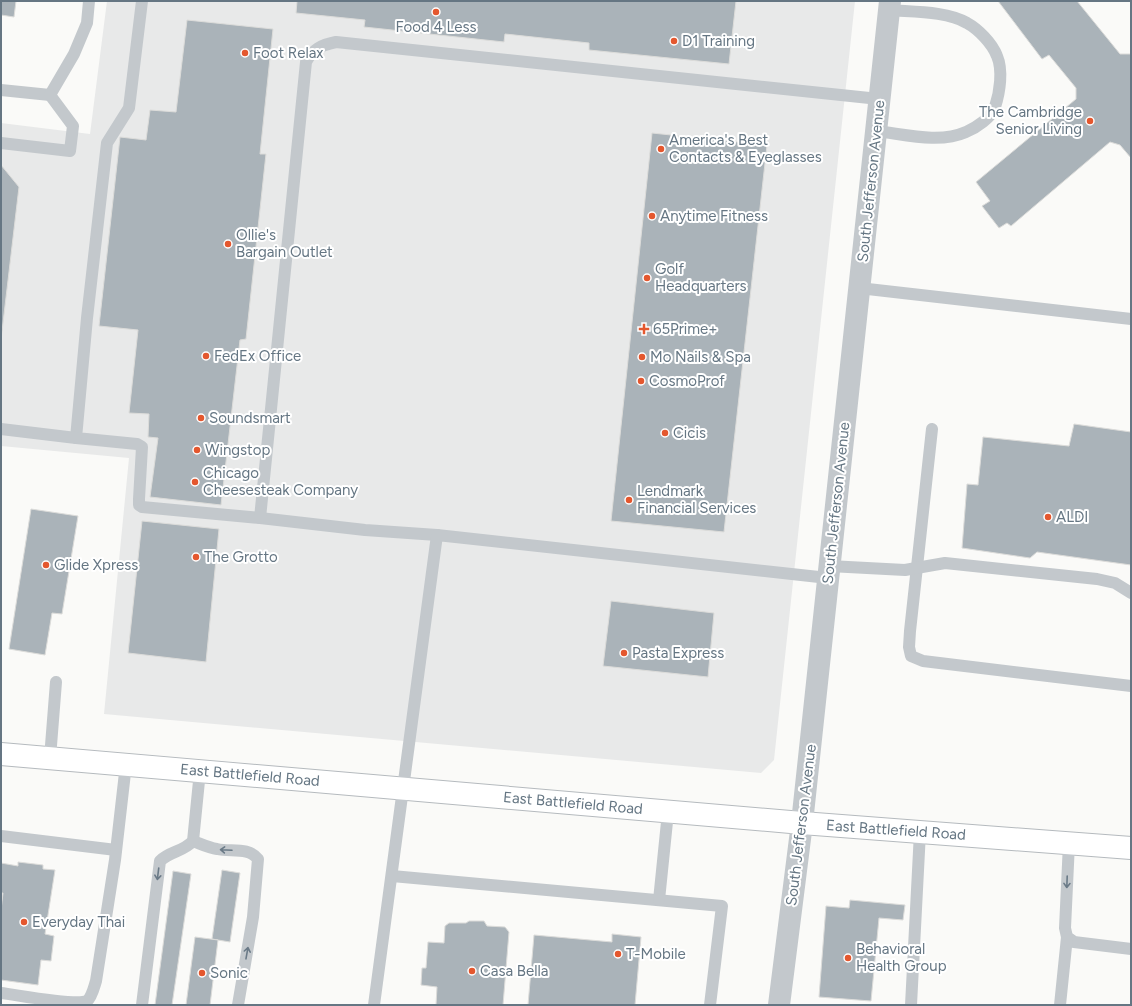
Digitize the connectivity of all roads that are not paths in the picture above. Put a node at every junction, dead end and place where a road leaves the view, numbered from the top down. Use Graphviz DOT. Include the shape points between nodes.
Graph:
graph roads {
  1 [pos="89,1"];
  2 [pos="142,1"];
  3 [pos="890,5"];
  4 [pos="1,90"];
  5 [pos="50,95"];
  6 [pos="879,99"];
  7 [pos="876,131"];
  8 [pos="1,143"];
  9 [pos="859,288"];
  10 [pos="1131,319"];
  11 [pos="1,429"];
  12 [pos="932,429"];
  13 [pos="76,438"];
  14 [pos="260,518"];
  15 [pos="437,535"];
  16 [pos="917,568"];
  17 [pos="829,572"];
  18 [pos="1131,593"];
  19 [pos="56,682"];
  20 [pos="1131,686"];
  21 [pos="8,754"];
  22 [pos="50,758"];
  23 [pos="126,764"];
  24 [pos="200,771"];
  25 [pos="404,789"];
  26 [pos="668,812"];
  27 [pos="802,823"];
  28 [pos="920,832"];
  29 [pos="1,836"];
  30 [pos="193,841"];
  31 [pos="1069,843"];
  32 [pos="1131,848"];
  33 [pos="116,850"];
  34 [pos="392,876"];
  35 [pos="659,900"];
  36 [pos="1067,937"];
  37 [pos="1131,949"];
  38 [pos="1,993"];
  39 [pos="142,1005"];
  40 [pos="238,1005"];
  41 [pos="374,1005"];
  42 [pos="710,1005"];
  43 [pos="779,1005"];
  44 [pos="911,1005"];
  45 [pos="1060,1005"];
  1 -- 5 [label="lane" via="87,23 74,54"];
  2 -- 13 [label="lane" via="129,108 107,143"];
  3 -- 6 [label="street, South Jefferson Avenue"];
  3 -- 7 [label="lane" via="949,16 966,22 980,32 997,55 1000,83 995,108 982,122 966,132 928,137"];
  4 -- 5 [label="lane"];
  5 -- 8 [label="lane" via="73,126 70,151"];
  6 -- 7 [label="street, South Jefferson Avenue"];
  6 -- 14 [label="lane" via="336,42 322,45 311,52 306,62"];
  7 -- 9 [label="street, South Jefferson Avenue"];
  9 -- 10 [label="lane"];
  9 -- 17 [label="street, South Jefferson Avenue"];
  11 -- 13 [label="lane"];
  12 -- 16 [label="lane"];
  13 -- 14 [label="lane" via="137,444 142,448 139,500 142,507"];
  14 -- 15 [label="lane"];
  15 -- 17 [label="lane"];
  15 -- 25 [label="lane"];
  16 -- 17 [label="lane"];
  16 -- 18 [label="lane" via="945,563 1097,579 1115,583"];
  16 -- 20 [label="lane" via="910,631 911,656 923,661"];
  17 -- 27 [label="street, South Jefferson Avenue"];
  19 -- 22 [label="lane"];
  21 -- 22 [label="main road, East Battlefield Road"];
  22 -- 23 [label="main road, East Battlefield Road"];
  23 -- 24 [label="main road, East Battlefield Road"];
  23 -- 33 [label="lane"];
  24 -- 25 [label="main road, East Battlefield Road"];
  24 -- 30 [label="lane"];
  25 -- 26 [label="main road, East Battlefield Road"];
  25 -- 34 [label="lane"];
  26 -- 27 [label="main road, East Battlefield Road"];
  26 -- 35 [label="lane"];
  27 -- 28 [label="main road, East Battlefield Road"];
  27 -- 43 [label="street, South Jefferson Avenue"];
  28 -- 31 [label="main road, East Battlefield Road"];
  28 -- 44 [label="lane"];
  29 -- 33 [label="lane"];
  30 -- 39 [label="lane, one-way" via="187,848 164,856 160,861"];
  40 -- 30 [label="lane, one-way" via="253,917 258,859 254,854 217,850"];
  31 -- 32 [label="main road, East Battlefield Road"];
  31 -- 36 [label="lane, one-way" via="1065,928"];
  33 -- 38 [label="lane" via="96,981 89,1000 81,1004 67,1003"];
  34 -- 35 [label="lane"];
  34 -- 41 [label="lane"];
  35 -- 42 [label="lane" via="722,906"];
  36 -- 37 [label="lane" via="1074,942"];
  36 -- 45 [label="lane"];
}
